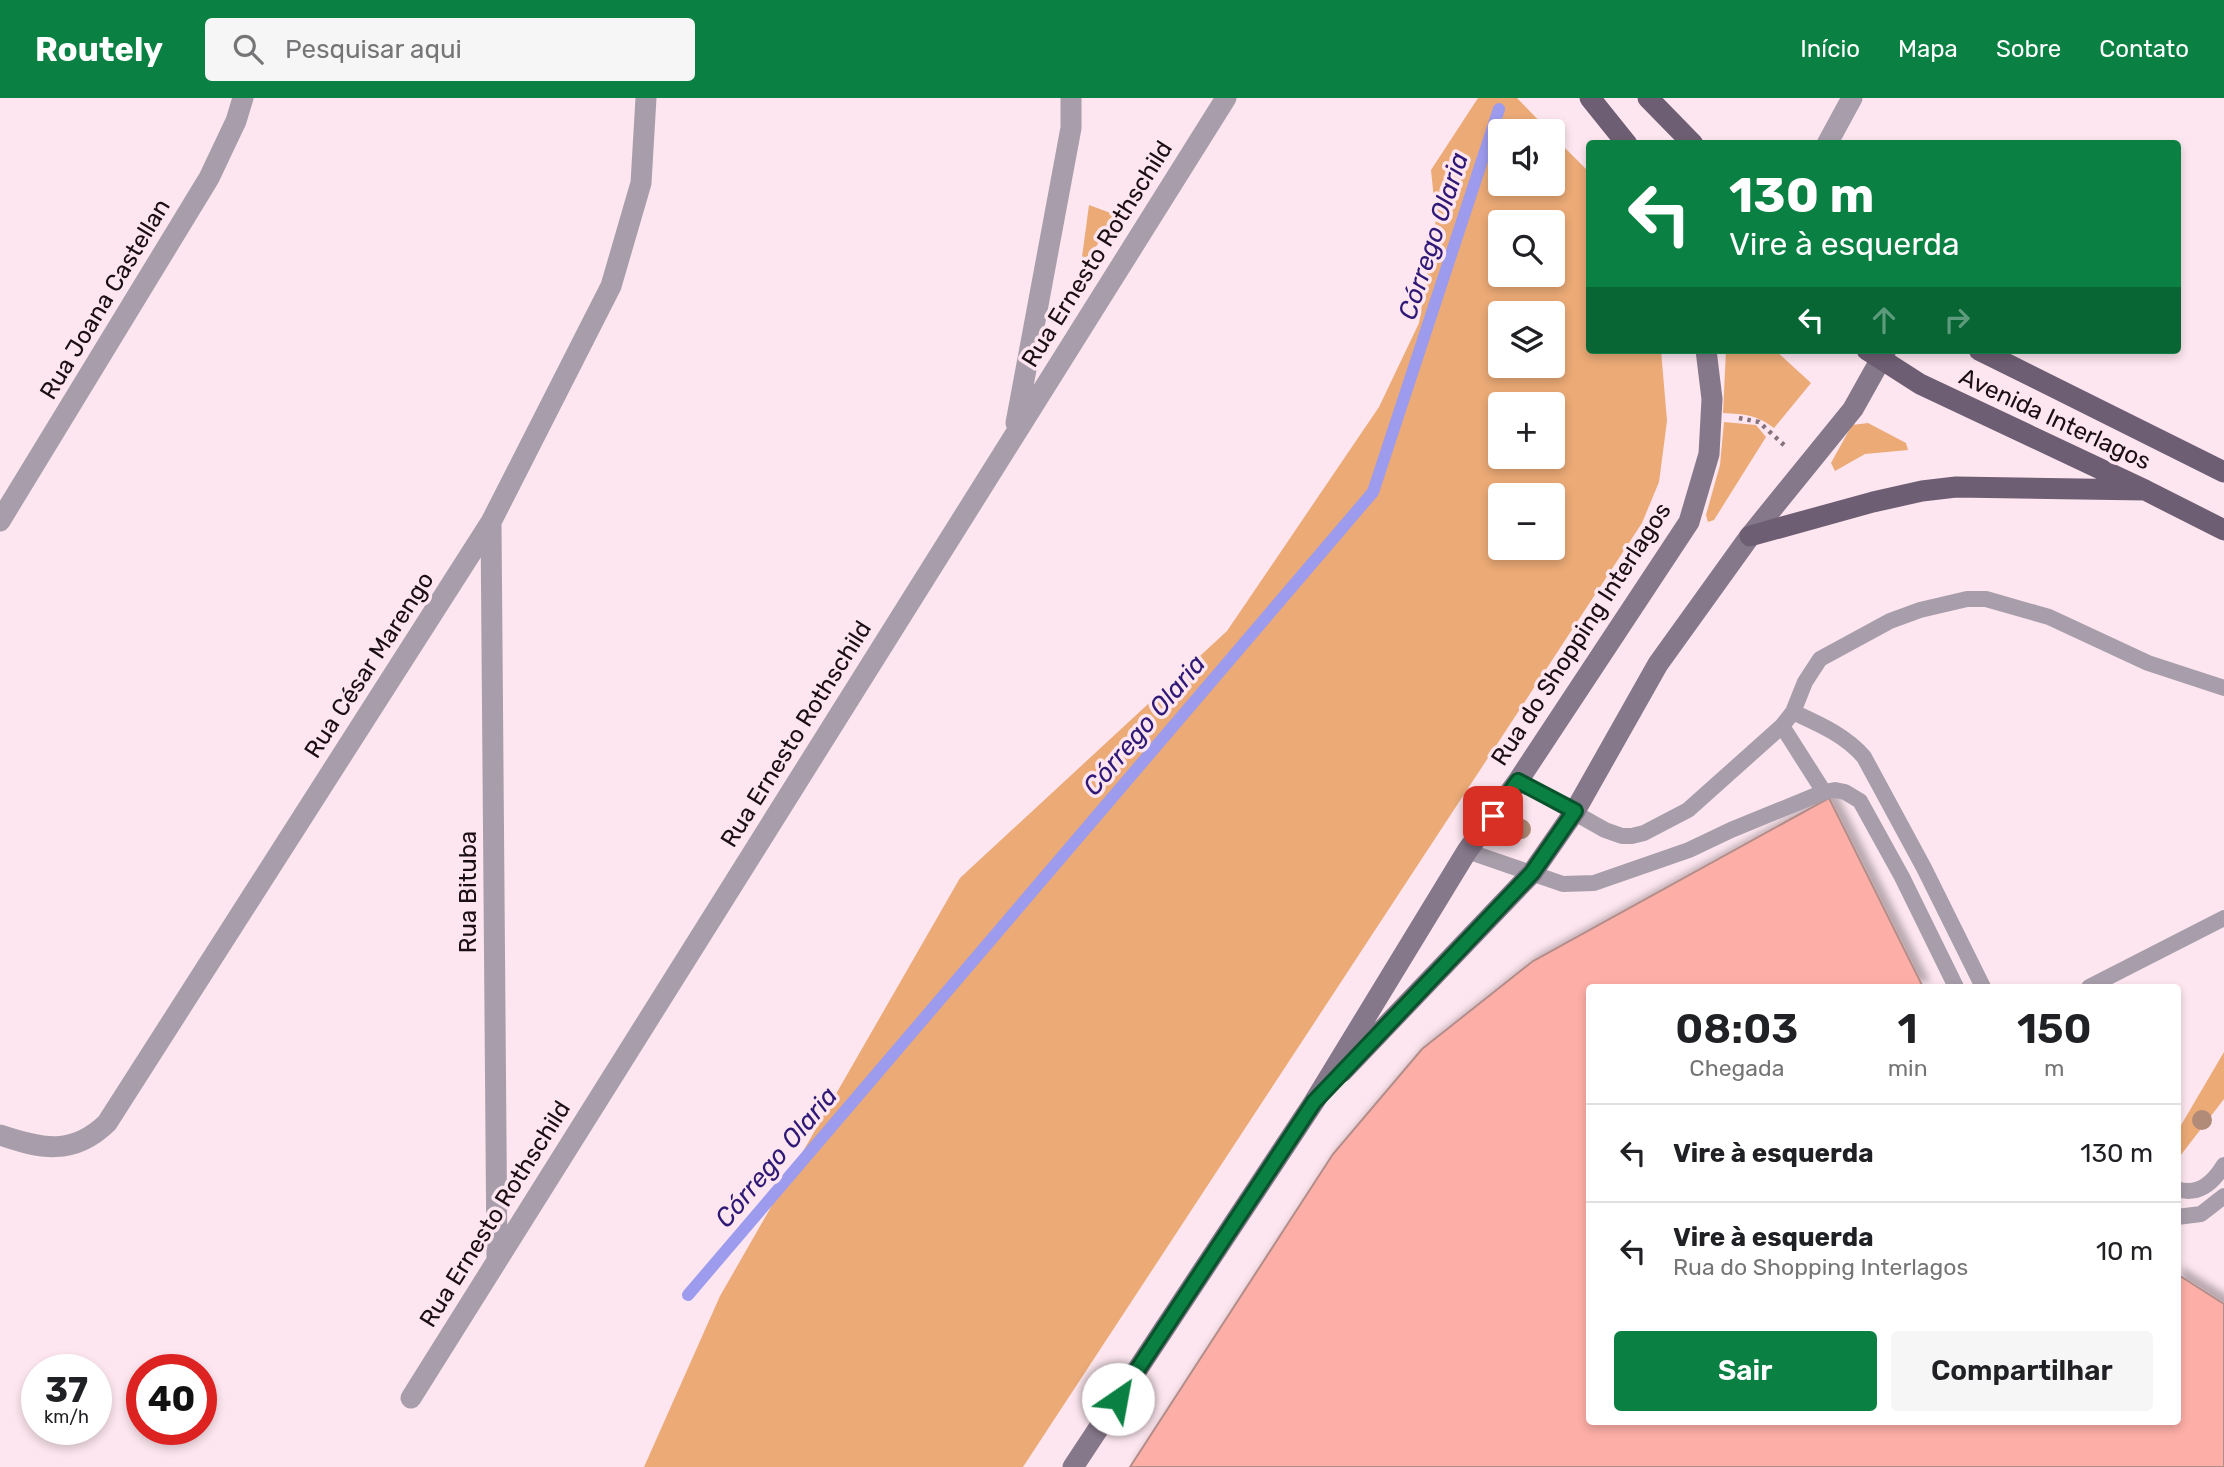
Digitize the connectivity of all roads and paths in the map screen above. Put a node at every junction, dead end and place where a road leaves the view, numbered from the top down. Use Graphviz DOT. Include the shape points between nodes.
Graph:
graph roads {
  1 [pos="243,98"];
  2 [pos="646,98"];
  3 [pos="1070,98"];
  4 [pos="1226,98"];
  5 [pos="1590,98"];
  6 [pos="1648,98"];
  7 [pos="1852,98"];
  8 [pos="1624,140"];
  9 [pos="1689,140"];
  10 [pos="1829,140"];
  11 [pos="1706,354"];
  12 [pos="1878,354"];
  13 [pos="1987,354"];
  14 [pos="1711,418"];
  15 [pos="1014,435"];
  16 [pos="1807,466"];
  17 [pos="2224,472"];
  18 [pos="2146,490"];
  19 [pos="0,521"];
  20 [pos="491,523"];
  21 [pos="2224,530"];
  22 [pos="1750,536"];
  23 [pos="2224,688"];
  24 [pos="1793,712"];
  25 [pos="1782,726"];
  26 [pos="1518,781"];
  27 [pos="1824,793"];
  28 [pos="1575,811"];
  29 [pos="1467,851"];
  30 [pos="1532,873"];
  31 [pos="2224,918"];
  32 [pos="1955,984"];
  33 [pos="1982,984"];
  34 [pos="2095,984"];
  35 [pos="1314,1102"];
  36 [pos="0,1135"];
  37 [pos="2220,1170"];
  38 [pos="2181,1190"];
  39 [pos="2223,1197"];
  40 [pos="2181,1216"];
  41 [pos="496,1261"];
  42 [pos="411,1398"];
  43 [pos="1073,1467"];
  1 -- 19 [label="street, Rua Joana Castellan" via="209,178"];
  2 -- 20 [label="street, Rua César Marengo" via="641,183 611,286"];
  3 -- 15 [label="street" via="1071,128"];
  4 -- 15 [label="street, Rua Ernesto Rothschild"];
  5 -- 8 [label="main road"];
  6 -- 9 [label="main road"];
  7 -- 10 [label="street"];
  11 -- 14 [label="street, Rua do Shopping Interlagos"];
  12 -- 16 [label="street, Rua do Shopping Interlagos" via="1853,409"];
  12 -- 18 [label="main road, Avenida Interlagos" via="1920,384"];
  13 -- 17 [label="main road, Avenida Interlagos"];
  14 -- 16 [label="path" via="1759,422"];
  14 -- 26 [label="street, Rua do Shopping Interlagos" via="1709,454 1689,522"];
  15 -- 41 [label="street, Rua Ernesto Rothschild"];
  16 -- 22 [label="street, Rua do Shopping Interlagos"];
  18 -- 21 [label="main road, Avenida Interlagos"];
  18 -- 22 [label="main road" via="1956,487 1873,502"];
  20 -- 36 [label="street, Rua César Marengo" via="107,1123 96,1134 52,1148"];
  20 -- 41 [label="street, Rua Bituba"];
  22 -- 28 [label="street, Rua do Shopping Interlagos" via="1658,664"];
  23 -- 24 [label="lane" via="2148,663 2049,617 1967,598 1891,621 1820,659"];
  24 -- 25 [label="lane"];
  24 -- 33 [label="lane" via="1829,728 1864,757"];
  25 -- 27 [label="lane"];
  25 -- 28 [label="lane" via="1688,810 1643,833 1622,836"];
  26 -- 28 [label="lane"];
  26 -- 29 [label="street, Rua do Shopping Interlagos"];
  27 -- 30 [label="lane" via="1689,850 1594,883 1563,884"];
  27 -- 32 [label="lane" via="1845,792 1860,801"];
  28 -- 30 [label="street, Rua do Shopping Interlagos"];
  29 -- 30 [label="lane"];
  29 -- 35 [label="street, Rua do Shopping Interlagos"];
  30 -- 35 [label="street, Rua do Shopping Interlagos"];
  31 -- 34 [label="lane"];
  35 -- 43 [label="street, Rua do Shopping Interlagos"];
  37 -- 38 [label="lane" via="2201,1189"];
  37 -- 39 [label="lane"];
  39 -- 40 [label="lane" via="2201,1214"];
  41 -- 42 [label="street, Rua Ernesto Rothschild"];
}
